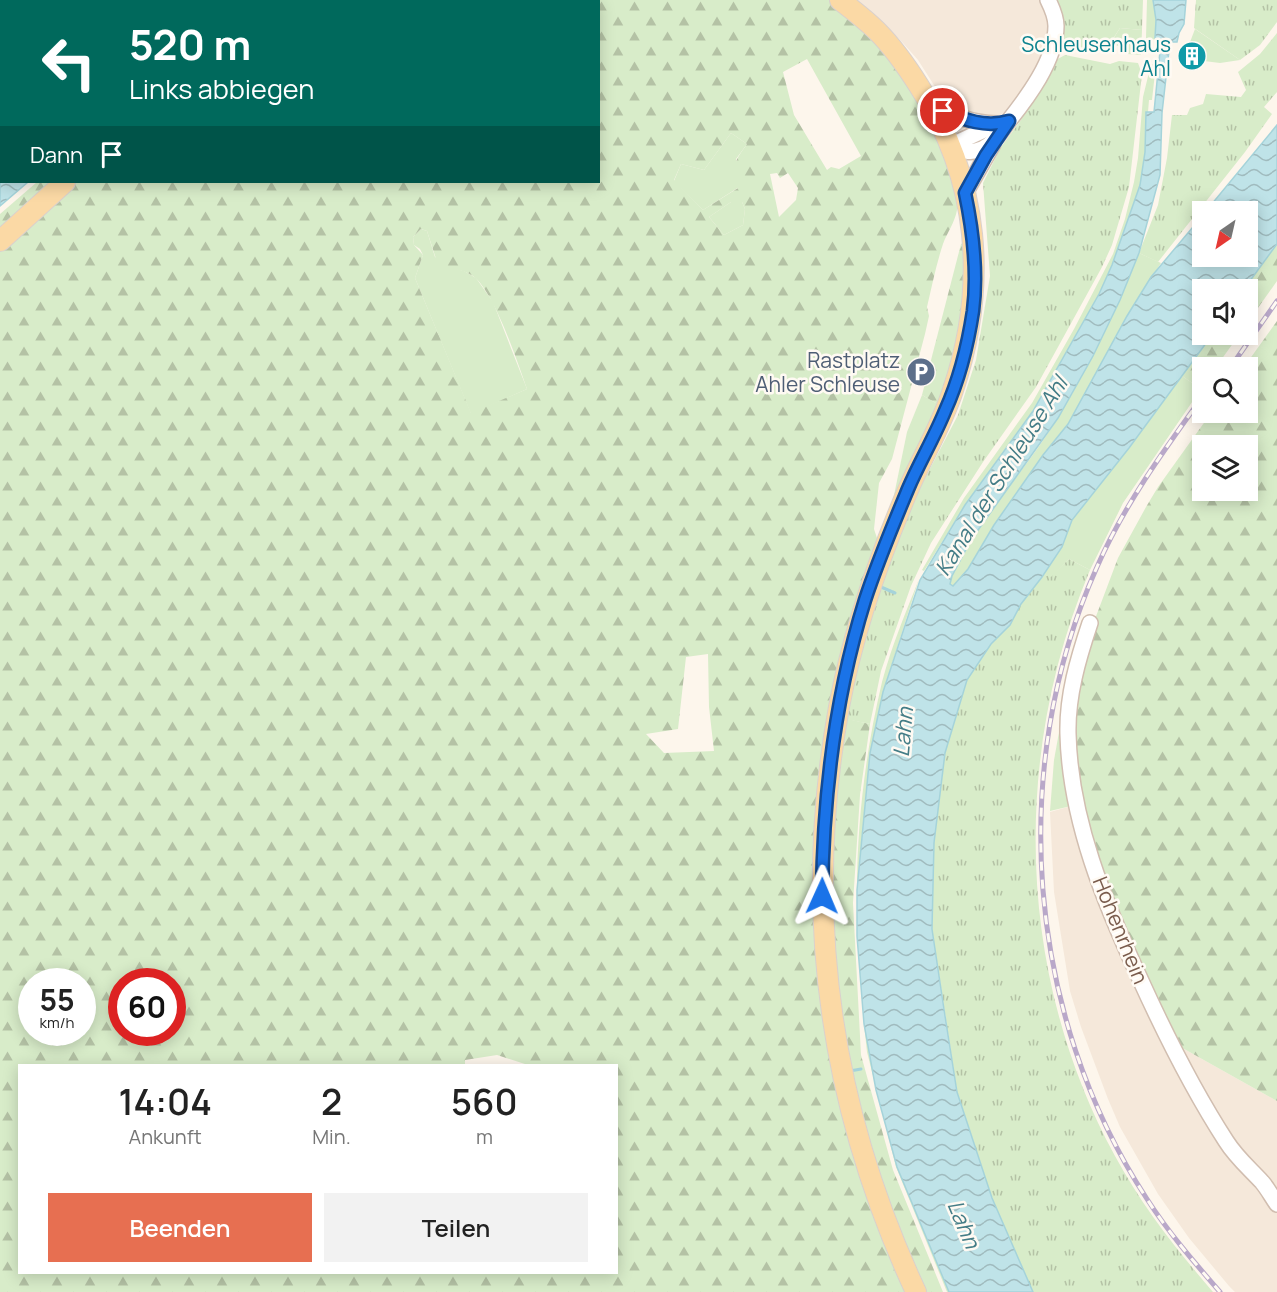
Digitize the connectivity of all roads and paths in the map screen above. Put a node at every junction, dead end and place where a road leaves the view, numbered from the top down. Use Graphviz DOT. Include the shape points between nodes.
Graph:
graph roads {
  1 [pos="840,0"];
  2 [pos="1048,0"];
  3 [pos="929,101"];
  4 [pos="1001,127"];
  5 [pos="951,145"];
  6 [pos="64,183"];
  7 [pos="965,193"];
  8 [pos="0,241"];
  9 [pos="1090,623"];
  10 [pos="1277,1204"];
  11 [pos="916,1292"];
  1 -- 3 [label="main road" via="879,33"];
  2 -- 4 [label="street" via="1056,24 1052,48 1024,104"];
  3 -- 4 [label="street" via="958,117"];
  3 -- 5 [label="main road"];
  4 -- 5 [label="street" via="988,146 979,150 961,151"];
  4 -- 7 [label="street"];
  5 -- 7 [label="main road"];
  6 -- 8 [label="main road"];
  7 -- 11 [label="main road" via="974,258 973,309 968,334 948,403 908,489 866,598 839,707 823,847 825,956 841,1074 878,1199"];
  9 -- 10 [label="street, Hohenrhein" via="1071,692 1067,732 1075,805 1089,849 1118,932 1172,1048 1227,1143"];
}
